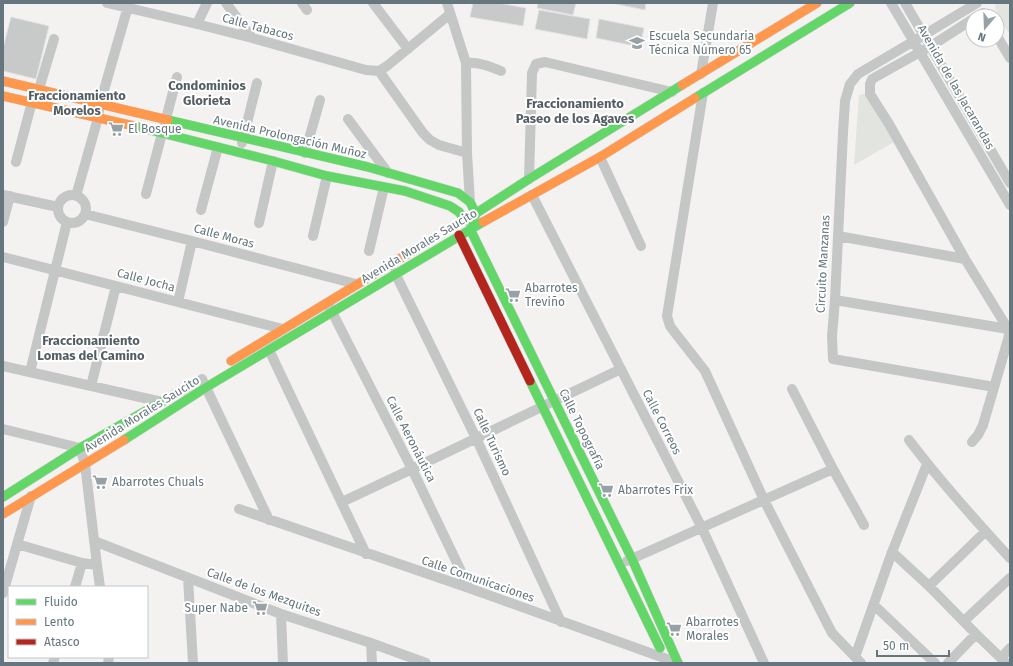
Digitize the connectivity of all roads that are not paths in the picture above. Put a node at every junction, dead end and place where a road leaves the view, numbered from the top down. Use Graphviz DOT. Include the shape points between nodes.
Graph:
graph roads {
  1 [pos="107,3"];
  2 [pos="207,3"];
  3 [pos="226,3"];
  4 [pos="373,3"];
  5 [pos="447,3"];
  6 [pos="713,3"];
  7 [pos="817,3"];
  8 [pos="850,3"];
  9 [pos="891,3"];
  10 [pos="905,3"];
  11 [pos="977,3"];
  12 [pos="128,5"];
  13 [pos="450,14"];
  14 [pos="819,22"];
  15 [pos="197,24"];
  16 [pos="965,24"];
  17 [pos="924,35"];
  18 [pos="252,38"];
  19 [pos="54,39"];
  20 [pos="914,41"];
  21 [pos="931,46"];
  22 [pos="1004,48"];
  23 [pos="408,49"];
  24 [pos="920,52"];
  25 [pos="1010,58"];
  26 [pos="466,63"];
  27 [pos="379,71"];
  28 [pos="501,71"];
  29 [pos="701,74"];
  30 [pos="177,77"];
  31 [pos="3,81"];
  32 [pos="258,83"];
  33 [pos="39,89"];
  34 [pos="672,92"];
  35 [pos="703,93"];
  36 [pos="3,96"];
  37 [pos="320,100"];
  38 [pos="32,102"];
  39 [pos="100,104"];
  40 [pos="98,118"];
  41 [pos="348,119"];
  42 [pos="166,120"];
  43 [pos="979,130"];
  44 [pos="162,133"];
  45 [pos="969,136"];
  46 [pos="243,138"];
  47 [pos="218,147"];
  48 [pos="240,153"];
  49 [pos="305,153"];
  50 [pos="466,153"];
  51 [pos="600,157"];
  52 [pos="273,161"];
  53 [pos="16,162"];
  54 [pos="368,167"];
  55 [pos="388,173"];
  56 [pos="327,176"];
  57 [pos="529,179"];
  58 [pos="363,183"];
  59 [pos="1010,183"];
  60 [pos="384,187"];
  61 [pos="146,194"];
  62 [pos="6,195"];
  63 [pos="76,196"];
  64 [pos="532,196"];
  65 [pos="470,202"];
  66 [pos="1010,205"];
  67 [pos="58,207"];
  68 [pos="202,210"];
  69 [pos="85,214"];
  70 [pos="476,214"];
  71 [pos="3,222"];
  72 [pos="67,222"];
  73 [pos="461,222"];
  74 [pos="259,223"];
  75 [pos="470,229"];
  76 [pos="459,235"];
  77 [pos="313,236"];
  78 [pos="838,236"];
  79 [pos="192,241"];
  80 [pos="424,244"];
  81 [pos="641,246"];
  82 [pos="369,251"];
  83 [pos="3,257"];
  84 [pos="965,259"];
  85 [pos="55,270"];
  86 [pos="396,274"];
  87 [pos="356,284"];
  88 [pos="116,286"];
  89 [pos="835,300"];
  90 [pos="178,302"];
  91 [pos="329,307"];
  92 [pos="283,329"];
  93 [pos="1008,329"];
  94 [pos="269,350"];
  95 [pos="3,366"];
  96 [pos="222,367"];
  97 [pos="621,369"];
  98 [pos="30,372"];
  99 [pos="205,381"];
  100 [pos="91,386"];
  101 [pos="994,387"];
  102 [pos="792,389"];
  103 [pos="555,401"];
  104 [pos="162,402"];
  105 [pos="542,407"];
  106 [pos="3,429"];
  107 [pos="476,438"];
  108 [pos="909,440"];
  109 [pos="972,442"];
  110 [pos="80,448"];
  111 [pos="85,464"];
  112 [pos="927,464"];
  113 [pos="412,469"];
  114 [pos="833,469"];
  115 [pos="31,496"];
  116 [pos="3,497"];
  117 [pos="764,500"];
  118 [pos="342,502"];
  119 [pos="239,509"];
  120 [pos="3,514"];
  121 [pos="269,520"];
  122 [pos="864,525"];
  123 [pos="702,528"];
  124 [pos="986,532"];
  125 [pos="94,541"];
  126 [pos="17,544"];
  127 [pos="892,552"];
  128 [pos="366,554"];
  129 [pos="1010,558"];
  130 [pos="632,559"];
  131 [pos="82,563"];
  132 [pos="96,565"];
  133 [pos="620,565"];
  134 [pos="188,578"];
  135 [pos="1010,578"];
  136 [pos="75,586"];
  137 [pos="100,586"];
  138 [pos="929,586"];
  139 [pos="468,588"];
  140 [pos="3,593"];
  141 [pos="874,605"];
  142 [pos="282,614"];
  143 [pos="964,621"];
  144 [pos="562,622"];
  145 [pos="976,634"];
  146 [pos="371,643"];
  147 [pos="1010,648"];
  148 [pos="858,660"];
  149 [pos="1004,660"];
  150 [pos="666,661"];
  151 [pos="193,663"];
  152 [pos="284,663"];
  153 [pos="372,663"];
  154 [pos="426,663"];
  155 [pos="678,663"];
  156 [pos="764,663"];
  157 [pos="935,663"];
  158 [pos="948,663"];
  1 -- 12 [label="street, Calle Tabacos"];
  2 -- 15 [label="street"];
  3 -- 18 [label="street"];
  4 -- 23 [label="street"];
  5 -- 13 [label="street"];
  6 -- 29 [label="street"];
  7 -- 14 [label="street"];
  7 -- 29 [label="street, Avenida Morales Saucito"];
  8 -- 14 [label="street, Avenida Morales Saucito"];
  9 -- 20 [label="street, Avenida de las Jacarandas"];
  10 -- 17 [label="street, Avenida de las Jacarandas"];
  11 -- 17 [label="street, Circuito Manzanas"];
  12 -- 15 [label="street, Calle Tabacos"];
  12 -- 39 [label="street"];
  13 -- 23 [label="street"];
  13 -- 26 [label="street"];
  14 -- 35 [label="street, Avenida Morales Saucito"];
  15 -- 18 [label="street, Calle Tabacos"];
  16 -- 21 [label="street"];
  17 -- 20 [label="street, Circuito Manzanas"];
  17 -- 21 [label="street, Avenida de las Jacarandas"];
  18 -- 27 [label="street, Calle Tabacos" via="366,70"];
  19 -- 33 [label="street"];
  20 -- 24 [label="street, Avenida de las Jacarandas"];
  20 -- 78 [label="street, Circuito Manzanas" via="858,74 850,84 845,101"];
  21 -- 24 [label="street"];
  21 -- 43 [label="street, Avenida de las Jacarandas"];
  22 -- 25 [label="street"];
  23 -- 27 [label="street"];
  24 -- 45 [label="street, Avenida de las Jacarandas"];
  24 -- 84 [label="street" via="872,79 870,94"];
  26 -- 28 [label="street" via="485,64"];
  26 -- 50 [label="street"];
  27 -- 50 [label="street" via="430,140"];
  29 -- 34 [label="street, Avenida Morales Saucito"];
  30 -- 42 [label="street"];
  31 -- 33 [label="street, Avenida Prolongación Muñoz"];
  32 -- 46 [label="street"];
  33 -- 39 [label="street, Avenida Prolongación Muñoz"];
  34 -- 57 [label="street, Avenida Morales Saucito"];
  34 -- 57 [label="street" via="545,62 536,64 532,74"];
  35 -- 51 [label="street, Avenida Morales Saucito"];
  35 -- 117 [label="street" via="667,316 670,326 705,371"];
  36 -- 38 [label="street"];
  37 -- 49 [label="street"];
  38 -- 40 [label="street"];
  38 -- 53 [label="street"];
  39 -- 40 [label="street"];
  39 -- 42 [label="street, Avenida Prolongación Muñoz"];
  40 -- 44 [label="street"];
  40 -- 63 [label="street"];
  41 -- 55 [label="street"];
  42 -- 44 [label="street"];
  42 -- 46 [label="street, Avenida Prolongación Muñoz"];
  43 -- 45 [label="street"];
  43 -- 59 [label="street, Avenida de las Jacarandas"];
  44 -- 47 [label="street"];
  44 -- 61 [label="street"];
  45 -- 66 [label="street, Avenida de las Jacarandas"];
  46 -- 48 [label="street"];
  46 -- 49 [label="street, Avenida Prolongación Muñoz"];
  47 -- 48 [label="street"];
  47 -- 68 [label="street"];
  48 -- 52 [label="street"];
  49 -- 54 [label="street, Avenida Prolongación Muñoz"];
  50 -- 65 [label="street"];
  51 -- 64 [label="street, Avenida Morales Saucito"];
  51 -- 81 [label="street"];
  52 -- 56 [label="street"];
  52 -- 74 [label="street"];
  54 -- 55 [label="street, Avenida Prolongación Muñoz"];
  54 -- 58 [label="street"];
  55 -- 65 [label="street, Avenida Prolongación Muñoz" via="458,193"];
  56 -- 58 [label="street"];
  56 -- 77 [label="street"];
  57 -- 70 [label="street, Avenida Morales Saucito"];
  58 -- 60 [label="street"];
  60 -- 73 [label="street" via="450,206 459,212"];
  60 -- 82 [label="street"];
  62 -- 67 [label="street"];
  62 -- 71 [label="street"];
  63 -- 67 [label="street" via="62,198"];
  63 -- 69 [label="street" via="84,201"];
  64 -- 75 [label="street, Avenida Morales Saucito"];
  64 -- 97 [label="street, Calle Correos"];
  65 -- 70 [label="street"];
  67 -- 72 [label="street" via="59,216"];
  69 -- 72 [label="street" via="75,223"];
  69 -- 79 [label="street, Calle Moras"];
  70 -- 73 [label="street, Avenida Morales Saucito"];
  70 -- 75 [label="street"];
  72 -- 85 [label="street"];
  73 -- 76 [label="street"];
  75 -- 76 [label="street, Avenida Morales Saucito"];
  75 -- 103 [label="street, Calle Topografía"];
  76 -- 86 [label="street, Avenida Morales Saucito"];
  76 -- 105 [label="street"];
  78 -- 84 [label="street"];
  78 -- 89 [label="street, Circuito Manzanas"];
  79 -- 87 [label="street, Calle Moras"];
  79 -- 90 [label="street"];
  80 -- 87 [label="street, Avenida Morales Saucito"];
  83 -- 85 [label="street, Calle Jocha"];
  84 -- 93 [label="street"];
  85 -- 88 [label="street, Calle Jocha"];
  85 -- 98 [label="street"];
  86 -- 91 [label="street, Avenida Morales Saucito"];
  86 -- 107 [label="street, Calle Turismo"];
  87 -- 91 [label="street, Avenida Morales Saucito"];
  88 -- 90 [label="street, Calle Jocha"];
  88 -- 100 [label="street"];
  89 -- 93 [label="street"];
  89 -- 101 [label="street, Circuito Manzanas" via="833,359"];
  90 -- 92 [label="street, Calle Jocha"];
  91 -- 92 [label="street, Avenida Morales Saucito"];
  91 -- 94 [label="street, Avenida Morales Saucito"];
  91 -- 113 [label="street, Calle Aeronáutica"];
  92 -- 96 [label="street, Avenida Morales Saucito"];
  93 -- 101 [label="street" via="1009,336"];
  94 -- 99 [label="street, Avenida Morales Saucito"];
  94 -- 118 [label="street"];
  95 -- 98 [label="street"];
  97 -- 103 [label="street"];
  97 -- 123 [label="street, Calle Correos"];
  98 -- 100 [label="street"];
  99 -- 104 [label="street, Avenida Morales Saucito"];
  99 -- 111 [label="street, Avenida Morales Saucito"];
  99 -- 121 [label="street"];
  100 -- 104 [label="street"];
  101 -- 109 [label="street" via="983,424"];
  102 -- 114 [label="street"];
  103 -- 105 [label="street"];
  103 -- 130 [label="street, Calle Topografía"];
  104 -- 110 [label="street, Avenida Morales Saucito"];
  105 -- 107 [label="street"];
  105 -- 133 [label="street"];
  106 -- 110 [label="street"];
  107 -- 113 [label="street"];
  107 -- 144 [label="street, Calle Turismo"];
  108 -- 112 [label="street"];
  110 -- 111 [label="street"];
  110 -- 116 [label="street, Avenida Morales Saucito"];
  111 -- 115 [label="street, Avenida Morales Saucito"];
  111 -- 125 [label="street"];
  112 -- 124 [label="street"];
  112 -- 127 [label="street"];
  113 -- 118 [label="street"];
  113 -- 139 [label="street, Calle Aeronáutica"];
  114 -- 117 [label="street"];
  114 -- 122 [label="street"];
  115 -- 120 [label="street, Avenida Morales Saucito"];
  115 -- 126 [label="street"];
  117 -- 123 [label="street"];
  117 -- 148 [label="street" via="832,633"];
  118 -- 128 [label="street"];
  119 -- 121 [label="street, Calle Comunicaciones"];
  121 -- 128 [label="street, Calle Comunicaciones"];
  123 -- 130 [label="street"];
  123 -- 156 [label="street, Calle Correos"];
  124 -- 129 [label="street"];
  124 -- 138 [label="street"];
  125 -- 132 [label="street"];
  125 -- 134 [label="street, Calle de los Mezquites"];
  126 -- 131 [label="street"];
  126 -- 140 [label="street"];
  127 -- 138 [label="street"];
  127 -- 141 [label="street"];
  128 -- 139 [label="street, Calle Comunicaciones"];
  130 -- 133 [label="street"];
  130 -- 155 [label="street, Calle Topografía"];
  131 -- 132 [label="street"];
  131 -- 136 [label="street"];
  132 -- 137 [label="street"];
  133 -- 150 [label="street"];
  134 -- 142 [label="street, Calle de los Mezquites"];
  134 -- 151 [label="street"];
  135 -- 143 [label="street"];
  138 -- 143 [label="street"];
  139 -- 144 [label="street, Calle Comunicaciones"];
  141 -- 148 [label="street"];
  141 -- 157 [label="street"];
  142 -- 146 [label="street, Calle de los Mezquites"];
  142 -- 152 [label="street"];
  143 -- 145 [label="street"];
  144 -- 150 [label="street, Calle Comunicaciones"];
  145 -- 149 [label="street"];
  145 -- 158 [label="street"];
  146 -- 153 [label="street"];
  146 -- 154 [label="street, Calle de los Mezquites"];
  147 -- 149 [label="street"];
  150 -- 155 [label="street, Calle Comunicaciones"];
}
